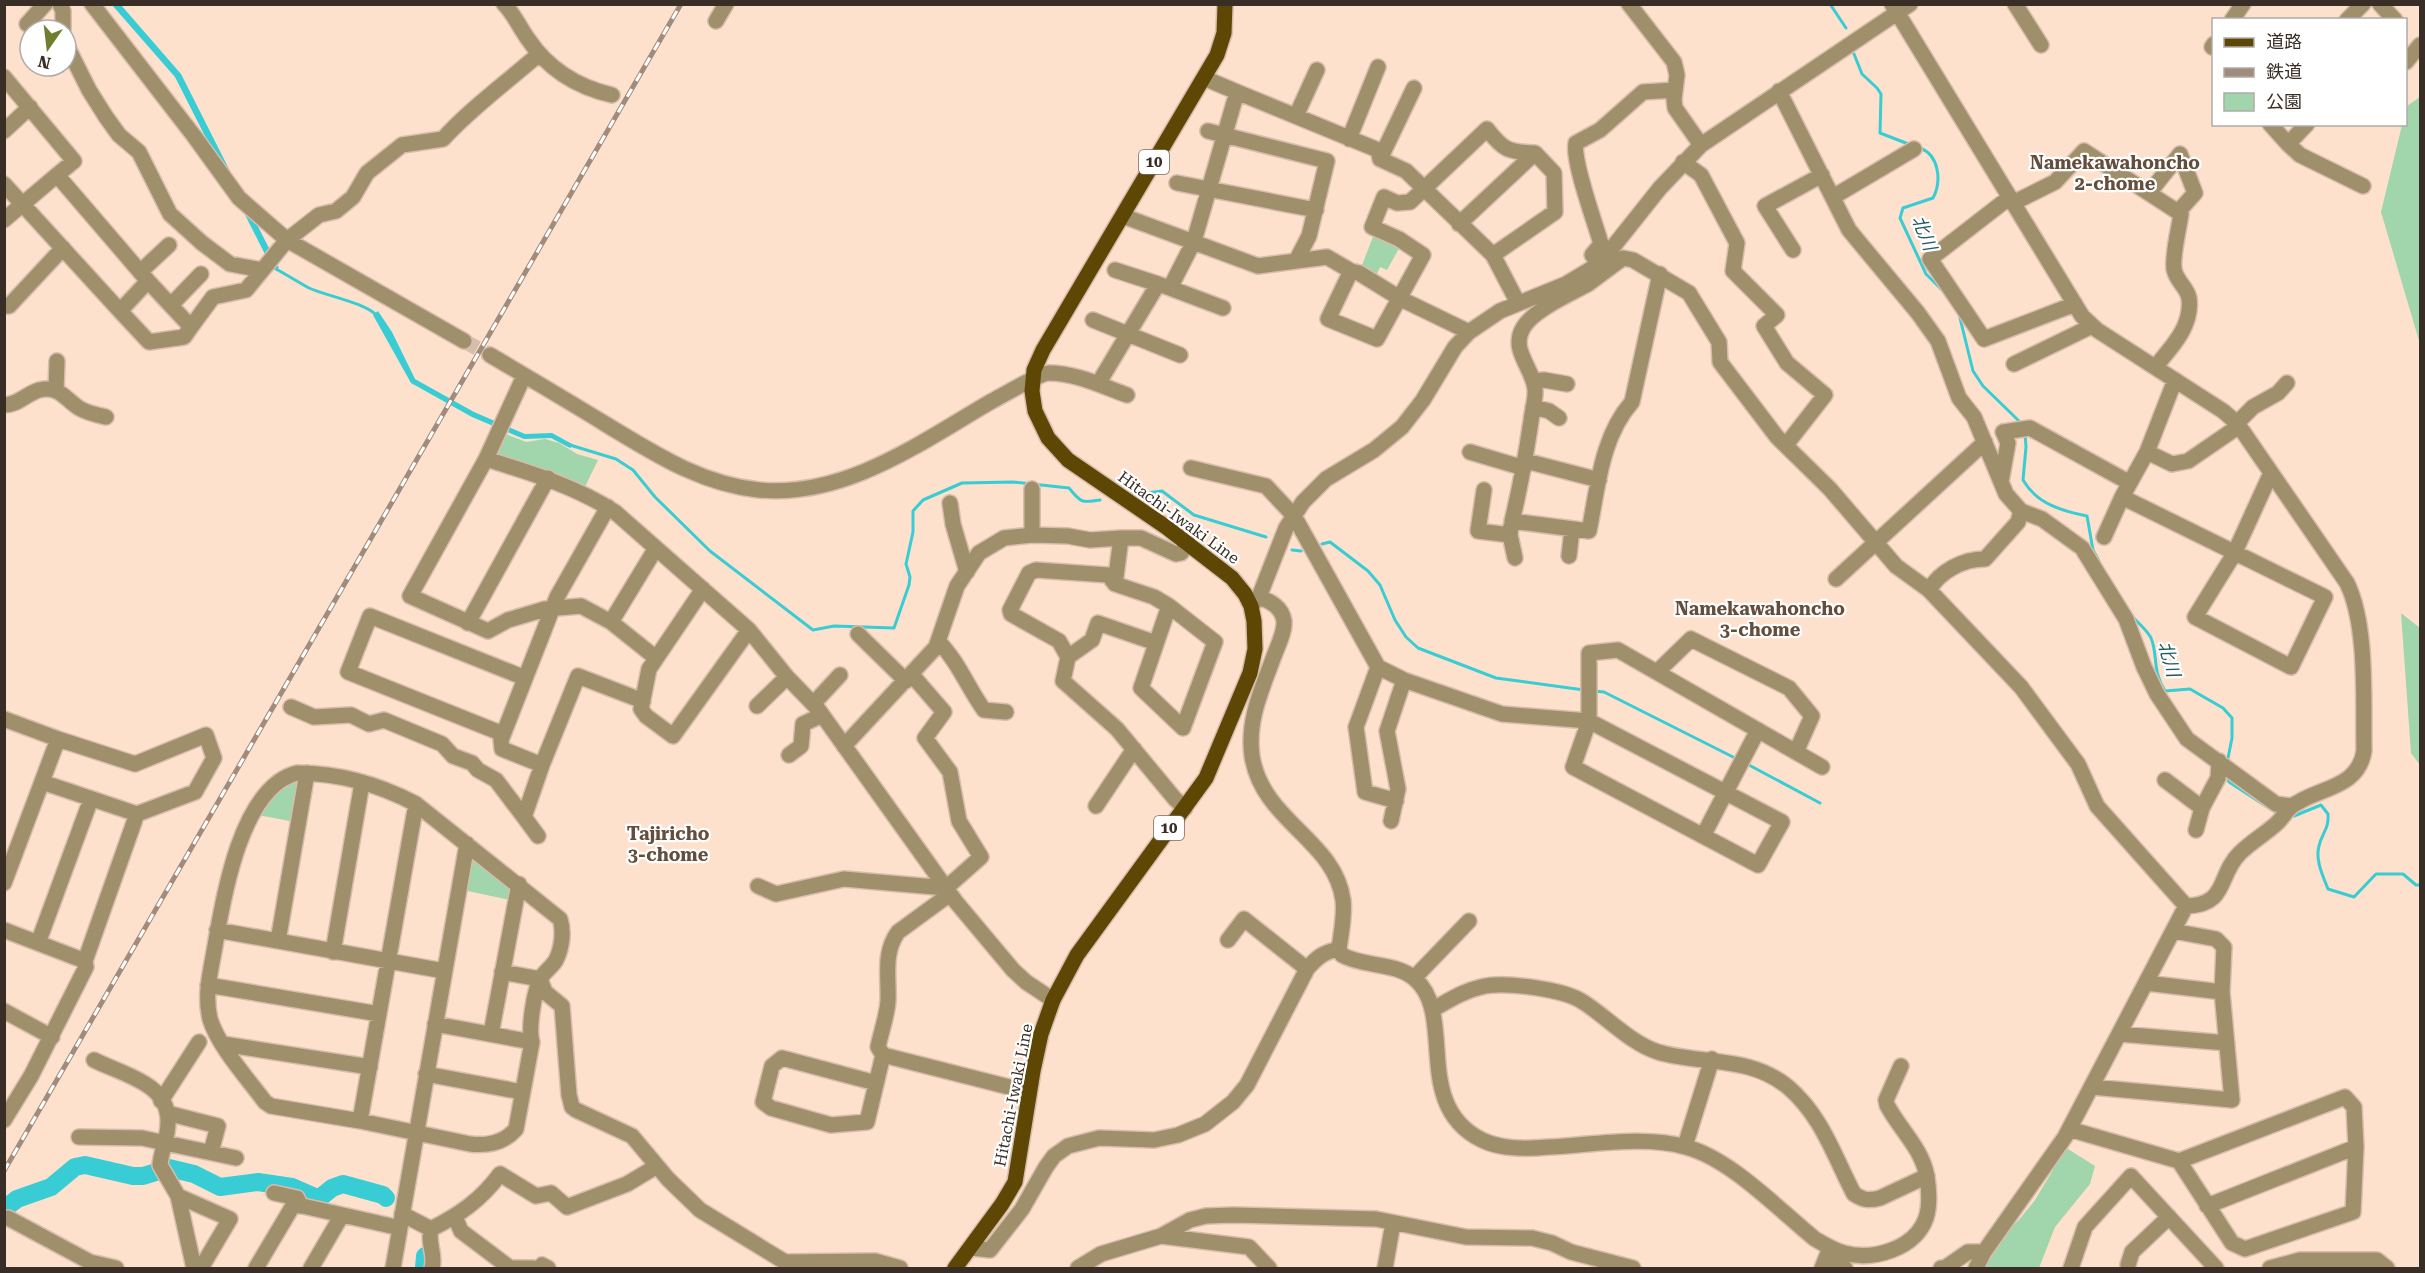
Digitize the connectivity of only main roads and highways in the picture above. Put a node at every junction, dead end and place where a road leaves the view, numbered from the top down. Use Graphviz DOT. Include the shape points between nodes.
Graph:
graph roads {
  1 [pos="1225,4"];
  2 [pos="956,1269"];
  1 -- 2 [label="main road, Hitachi-Iwaki Line / 10" via="1221,45 1043,350 1032,381 1035,411 1057,450 1188,543 1255,602 1256,639 1250,673 1210,770 1077,955 1053,1000 1041,1034 1015,1182"];
}
